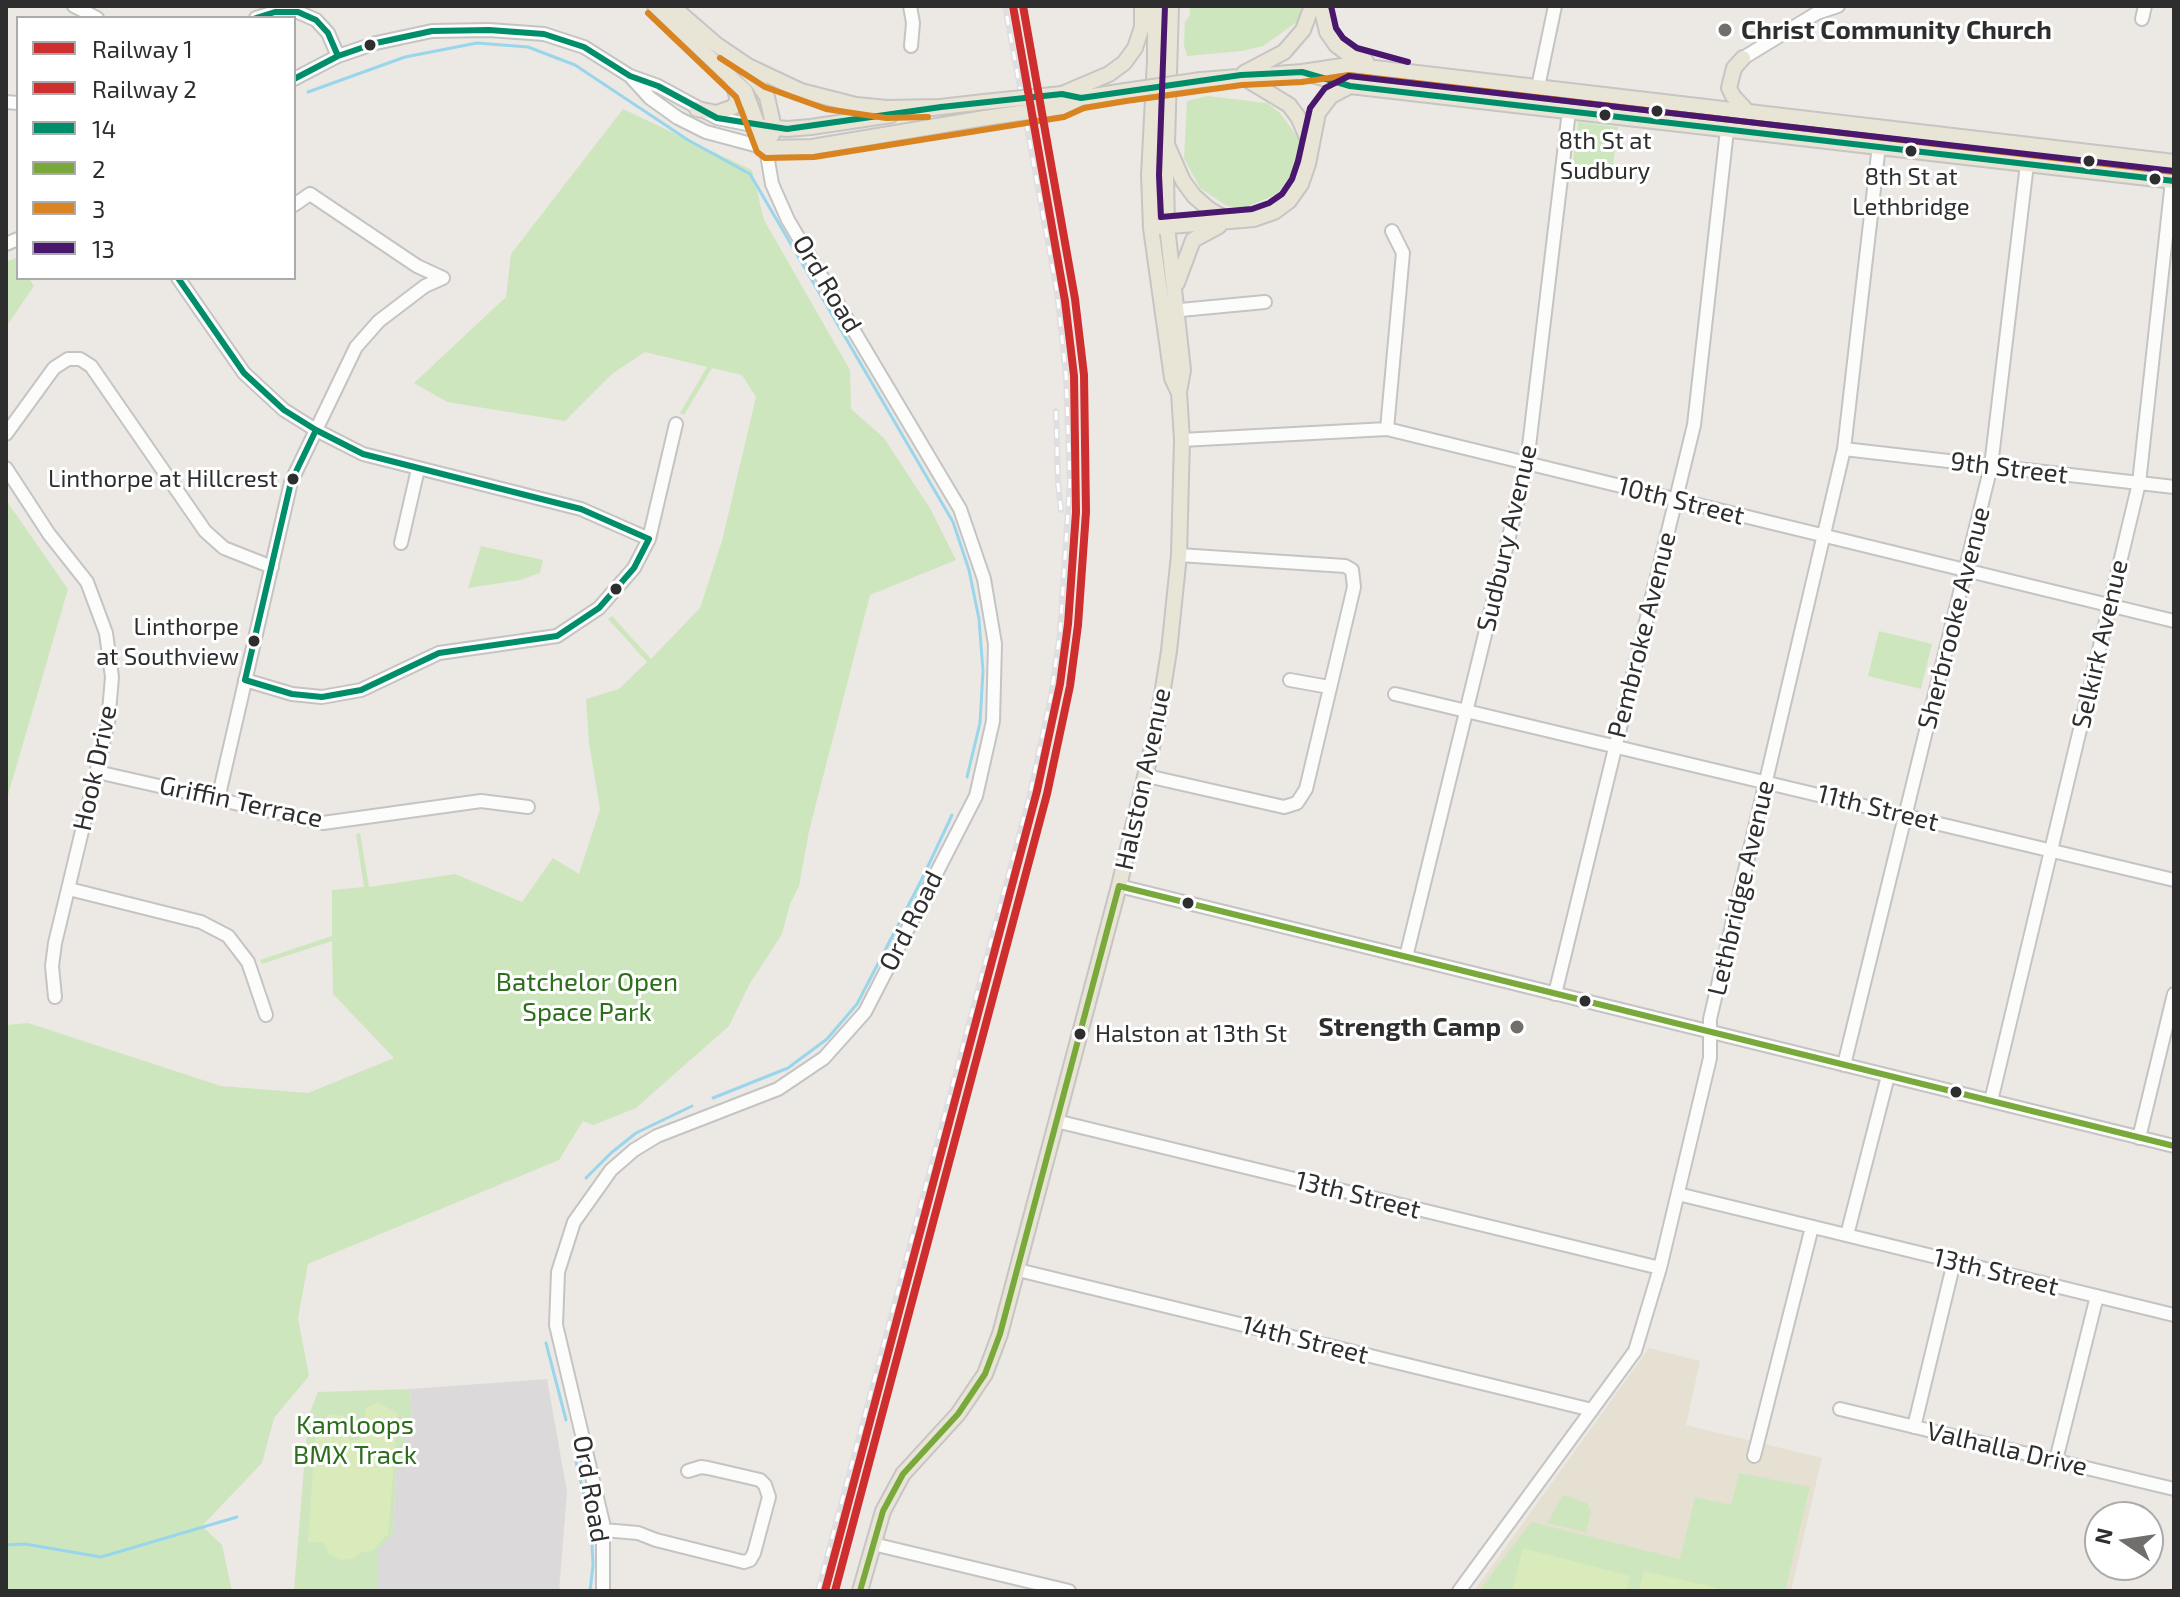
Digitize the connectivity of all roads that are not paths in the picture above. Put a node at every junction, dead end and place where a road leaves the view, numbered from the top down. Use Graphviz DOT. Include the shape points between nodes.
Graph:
graph roads {
  1 [pos="74,6"];
  2 [pos="655,6"];
  3 [pos="672,6"];
  4 [pos="910,6"];
  5 [pos="1142,6"];
  6 [pos="1155,6"];
  7 [pos="1171,6"];
  8 [pos="1312,6"];
  9 [pos="1321,6"];
  10 [pos="1555,6"];
  11 [pos="1838,6"];
  12 [pos="1811,10"];
  13 [pos="93,16"];
  14 [pos="262,16"];
  15 [pos="717,45"];
  16 [pos="911,46"];
  17 [pos="338,56"];
  18 [pos="1743,58"];
  19 [pos="1393,70"];
  20 [pos="1302,72"];
  21 [pos="729,74"];
  22 [pos="1241,75"];
  23 [pos="630,76"];
  24 [pos="296,78"];
  25 [pos="1350,86"];
  26 [pos="1537,87"];
  27 [pos="1062,100"];
  28 [pos="1534,106"];
  29 [pos="941,107"];
  30 [pos="697,109"];
  31 [pos="1746,110"];
  32 [pos="1569,111"];
  33 [pos="757,126"];
  34 [pos="774,128"];
  35 [pos="1881,128"];
  36 [pos="1727,130"];
  37 [pos="1167,144"];
  38 [pos="1310,145"];
  39 [pos="1879,146"];
  40 [pos="766,148"];
  41 [pos="2174,162"];
  42 [pos="2027,164"];
  43 [pos="2173,181"];
  44 [pos="296,204"];
  45 [pos="1230,221"];
  46 [pos="1167,226"];
  47 [pos="1151,228"];
  48 [pos="1392,231"];
  49 [pos="183,280"];
  50 [pos="1175,290"];
  51 [pos="1265,302"];
  52 [pos="1170,312"];
  53 [pos="676,424"];
  54 [pos="1387,429"];
  55 [pos="316,430"];
  56 [pos="6,434"];
  57 [pos="1182,440"];
  58 [pos="1844,449"];
  59 [pos="1527,463"];
  60 [pos="1991,466"];
  61 [pos="6,468"];
  62 [pos="418,469"];
  63 [pos="2139,483"];
  64 [pos="2174,487"];
  65 [pos="1677,500"];
  66 [pos="1824,536"];
  67 [pos="649,539"];
  68 [pos="401,543"];
  69 [pos="1179,555"];
  70 [pos="272,567"];
  71 [pos="1965,570"];
  72 [pos="2110,606"];
  73 [pos="2174,621"];
  74 [pos="245,680"];
  75 [pos="1290,680"];
  76 [pos="1329,687"];
  77 [pos="1395,694"];
  78 [pos="1467,711"];
  79 [pos="1615,746"];
  80 [pos="97,772"];
  81 [pos="1147,776"];
  82 [pos="1766,781"];
  83 [pos="218,799"];
  84 [pos="528,807"];
  85 [pos="1906,815"];
  86 [pos="2051,850"];
  87 [pos="2174,880"];
  88 [pos="1119,886"];
  89 [pos="69,889"];
  90 [pos="1406,957"];
  91 [pos="1555,994"];
  92 [pos="2174,994"];
  93 [pos="55,997"];
  94 [pos="266,1015"];
  95 [pos="1710,1032"];
  96 [pos="1844,1065"];
  97 [pos="1888,1076"];
  98 [pos="1991,1101"];
  99 [pos="1056,1121"];
  100 [pos="2139,1138"];
  101 [pos="2174,1146"];
  102 [pos="1678,1194"];
  103 [pos="1812,1227"];
  104 [pos="1847,1235"];
  105 [pos="1954,1262"];
  106 [pos="1660,1268"];
  107 [pos="1018,1270"];
  108 [pos="2097,1296"];
  109 [pos="2174,1315"];
  110 [pos="1840,1409"];
  111 [pos="1592,1410"];
  112 [pos="1914,1427"];
  113 [pos="1754,1456"];
  114 [pos="2056,1460"];
  115 [pos="688,1471"];
  116 [pos="2174,1489"];
  117 [pos="603,1530"];
  118 [pos="873,1544"];
  119 [pos="603,1591"];
  120 [pos="860,1591"];
  121 [pos="1069,1591"];
  122 [pos="1459,1591"];
  1 -- 13 [label="street"];
  2 -- 21 [label="main road"];
  3 -- 15 [label="main road"];
  4 -- 16 [label="street"];
  5 -- 27 [label="main road" via="1142,27 1124,63"];
  6 -- 47 [label="main road, Halston Avenue"];
  7 -- 37 [label="main road, Halston Avenue"];
  8 -- 22 [label="main road" via="1303,30 1284,52"];
  9 -- 19 [label="main road" via="1336,45 1352,57"];
  10 -- 26 [label="street"];
  11 -- 12 [label="street"];
  12 -- 18 [label="street"];
  14 -- 17 [label="street" via="298,12 316,20"];
  15 -- 29 [label="main road" via="769,78 828,99 887,108"];
  15 -- 34 [label="main road" via="758,83"];
  17 -- 23 [label="street" via="432,31 489,30 544,34 584,47"];
  17 -- 24 [label="street"];
  18 -- 31 [label="main road" via="1729,88"];
  19 -- 20 [label="main road" via="1349,65"];
  19 -- 26 [label="main road"];
  20 -- 22 [label="main road"];
  20 -- 25 [label="main road"];
  21 -- 30 [label="main road" via="737,89 733,107 717,113"];
  21 -- 33 [label="main road" via="745,91"];
  22 -- 27 [label="main road, bridge"];
  22 -- 38 [label="main road" via="1289,105"];
  23 -- 30 [label="street"];
  23 -- 40 [label="street" via="678,118 706,132"];
  25 -- 28 [label="main road"];
  25 -- 38 [label="main road" via="1324,103"];
  26 -- 28 [label="street"];
  26 -- 31 [label="main road"];
  27 -- 29 [label="main road, bridge"];
  27 -- 40 [label="main road, bridge" via="812,147"];
  28 -- 32 [label="main road"];
  29 -- 34 [label="main road"];
  30 -- 33 [label="street"];
  31 -- 35 [label="main road"];
  32 -- 36 [label="main road"];
  32 -- 59 [label="street, Sudbury Avenue"];
  33 -- 34 [label="main road"];
  33 -- 40 [label="main road"];
  34 -- 40 [label="main road"];
  35 -- 39 [label="street, Lethbridge Avenue"];
  35 -- 41 [label="main road"];
  36 -- 39 [label="main road"];
  36 -- 65 [label="street, Pembroke Avenue" via="1694,425"];
  37 -- 45 [label="main road" via="1194,196"];
  37 -- 46 [label="main road, Halston Avenue"];
  38 -- 45 [label="main road" via="1301,184 1289,201 1254,219"];
  39 -- 42 [label="main road"];
  39 -- 58 [label="street, Lethbridge Avenue"];
  40 -- 117 [label="street, Ord Road" via="772,184 788,220 960,509 984,579 995,644 993,721 976,796 865,1012 824,1058 778,1089 634,1150 611,1170 574,1222 558,1272 556,1325"];
  42 -- 43 [label="main road"];
  42 -- 60 [label="street, Sherbrooke Avenue"];
  43 -- 63 [label="street, Selkirk Avenue"];
  44 -- 55 [label="street" via="310,194 443,278 379,321 356,347"];
  45 -- 46 [label="main road"];
  45 -- 50 [label="main road" via="1193,240"];
  46 -- 47 [label="main road"];
  46 -- 50 [label="main road, Halston Avenue"];
  47 -- 52 [label="main road, Halston Avenue"];
  48 -- 54 [label="street" via="1403,253"];
  49 -- 55 [label="street" via="244,373 284,410"];
  50 -- 52 [label="main road, Halston Avenue"];
  51 -- 52 [label="street"];
  52 -- 57 [label="main road, Halston Avenue" via="1183,370"];
  53 -- 67 [label="street"];
  54 -- 57 [label="street, 10th Street"];
  54 -- 59 [label="street, 10th Street"];
  55 -- 62 [label="street" via="363,454"];
  55 -- 70 [label="street" via="291,482"];
  56 -- 70 [label="street" via="54,368 80,359 91,366 205,531 224,548"];
  57 -- 69 [label="main road, Halston Avenue"];
  58 -- 60 [label="street, 9th Street"];
  58 -- 66 [label="street, Lethbridge Avenue"];
  59 -- 65 [label="street, 10th Street"];
  59 -- 78 [label="street, Sudbury Avenue"];
  60 -- 63 [label="street, 9th Street"];
  60 -- 71 [label="street, Sherbrooke Avenue"];
  61 -- 80 [label="street, Hook Drive" via="87,582 106,633 112,677"];
  62 -- 67 [label="street" via="581,509"];
  62 -- 68 [label="street"];
  63 -- 64 [label="street, 9th Street"];
  63 -- 72 [label="street, Selkirk Avenue"];
  65 -- 66 [label="street, 10th Street"];
  65 -- 79 [label="street, Pembroke Avenue"];
  66 -- 71 [label="street, 10th Street"];
  66 -- 82 [label="street, Lethbridge Avenue"];
  67 -- 74 [label="street" via="634,568 599,608 557,636 439,653 361,690 322,697"];
  69 -- 76 [label="street" via="1337,564 1352,570 1354,587"];
  69 -- 81 [label="main road, Halston Avenue"];
  70 -- 74 [label="street"];
  71 -- 72 [label="street, 10th Street"];
  71 -- 85 [label="street, Sherbrooke Avenue"];
  72 -- 73 [label="street, 10th Street"];
  72 -- 86 [label="street, Selkirk Avenue"];
  74 -- 83 [label="street"];
  75 -- 76 [label="street"];
  76 -- 81 [label="street" via="1306,789 1297,803 1284,807"];
  77 -- 78 [label="street, 11th Street"];
  78 -- 79 [label="street, 11th Street"];
  78 -- 90 [label="street, Sudbury Avenue"];
  79 -- 82 [label="street, 11th Street"];
  79 -- 91 [label="street, Pembroke Avenue"];
  80 -- 83 [label="street, Griffin Terrace"];
  80 -- 89 [label="street, Hook Drive"];
  81 -- 88 [label="main road, Halston Avenue"];
  82 -- 85 [label="street, 11th Street"];
  82 -- 95 [label="street, Lethbridge Avenue"];
  83 -- 84 [label="street, Griffin Terrace" via="323,823 481,801"];
  85 -- 86 [label="street, 11th Street"];
  85 -- 96 [label="street, Sherbrooke Avenue"];
  86 -- 87 [label="street, 11th Street"];
  86 -- 98 [label="street, Selkirk Avenue"];
  88 -- 90 [label="street"];
  88 -- 99 [label="main road, Halston Avenue"];
  89 -- 93 [label="street, Hook Drive" via="52,966"];
  89 -- 94 [label="street" via="201,922 228,936 248,962"];
  90 -- 91 [label="street"];
  91 -- 95 [label="street"];
  92 -- 100 [label="street"];
  95 -- 96 [label="street"];
  95 -- 102 [label="street, Lethbridge Avenue" via="1710,1058"];
  96 -- 97 [label="street"];
  97 -- 98 [label="street"];
  97 -- 104 [label="street"];
  98 -- 100 [label="street"];
  99 -- 106 [label="street, 13th Street"];
  99 -- 107 [label="main road, Halston Avenue"];
  100 -- 101 [label="street"];
  102 -- 103 [label="street, 13th Street"];
  102 -- 106 [label="street, Lethbridge Avenue"];
  103 -- 104 [label="street, 13th Street"];
  103 -- 113 [label="street"];
  104 -- 105 [label="street, 13th Street"];
  105 -- 108 [label="street, 13th Street"];
  105 -- 112 [label="street"];
  106 -- 111 [label="street, Lethbridge Avenue" via="1635,1351"];
  107 -- 111 [label="street, 14th Street"];
  107 -- 118 [label="main road, Halston Avenue" via="985,1374 958,1414 903,1474"];
  108 -- 109 [label="street, 13th Street"];
  108 -- 114 [label="street"];
  110 -- 112 [label="street, Valhalla Drive"];
  111 -- 122 [label="street, Lethbridge Avenue"];
  112 -- 114 [label="street, Valhalla Drive"];
  114 -- 116 [label="street, Valhalla Drive"];
  115 -- 117 [label="street" via="708,1468 765,1485 769,1497 750,1560 638,1533"];
  117 -- 119 [label="street, Ord Road"];
  118 -- 120 [label="main road, Halston Avenue"];
  118 -- 121 [label="street"];
}
